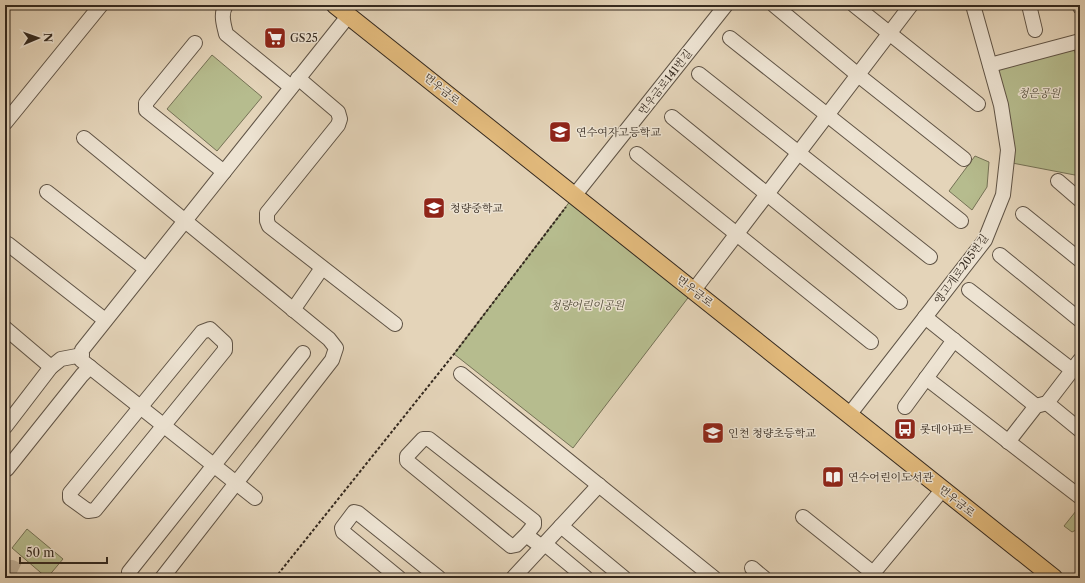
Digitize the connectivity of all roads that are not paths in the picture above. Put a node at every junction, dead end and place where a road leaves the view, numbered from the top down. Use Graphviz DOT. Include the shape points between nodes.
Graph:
graph roads {
  1 [pos="101,5"];
  2 [pos="226,5"];
  3 [pos="726,5"];
  4 [pos="774,5"];
  5 [pos="854,5"];
  6 [pos="911,5"];
  7 [pos="973,5"];
  8 [pos="1029,5"];
  9 [pos="342,10"];
  10 [pos="1036,30"];
  11 [pos="889,34"];
  12 [pos="730,38"];
  13 [pos="1080,41"];
  14 [pos="195,43"];
  15 [pos="990,65"];
  16 [pos="699,74"];
  17 [pos="858,75"];
  18 [pos="295,82"];
  19 [pos="978,104"];
  20 [pos="827,115"];
  21 [pos="672,117"];
  22 [pos="5,124"];
  23 [pos="84,138"];
  24 [pos="798,153"];
  25 [pos="637,154"];
  26 [pos="964,159"];
  27 [pos="224,172"];
  28 [pos="1058,181"];
  29 [pos="47,192"];
  30 [pos="767,194"];
  31 [pos="574,196"];
  32 [pos="1080,200"];
  33 [pos="1023,214"];
  34 [pos="184,221"];
  35 [pos="961,221"];
  36 [pos="736,235"];
  37 [pos="8,244"];
  38 [pos="1000,255"];
  39 [pos="930,257"];
  40 [pos="1080,260"];
  41 [pos="322,268"];
  42 [pos="146,269"];
  43 [pos="694,290"];
  44 [pos="969,290"];
  45 [pos="900,302"];
  46 [pos="293,310"];
  47 [pos="925,317"];
  48 [pos="105,320"];
  49 [pos="1080,320"];
  50 [pos="395,324"];
  51 [pos="5,328"];
  52 [pos="954,340"];
  53 [pos="871,342"];
  54 [pos="303,353"];
  55 [pos="82,355"];
  56 [pos="51,367"];
  57 [pos="90,367"];
  58 [pos="1077,367"];
  59 [pos="461,374"];
  60 [pos="926,378"];
  61 [pos="1042,404"];
  62 [pos="140,406"];
  63 [pos="905,408"];
  64 [pos="849,415"];
  65 [pos="164,426"];
  66 [pos="5,427"];
  67 [pos="1080,430"];
  68 [pos="1008,442"];
  69 [pos="214,465"];
  70 [pos="5,470"];
  71 [pos="235,482"];
  72 [pos="598,485"];
  73 [pos="943,489"];
  74 [pos="1080,497"];
  75 [pos="255,498"];
  76 [pos="803,517"];
  77 [pos="561,526"];
  78 [pos="526,535"];
  79 [pos="543,545"];
  80 [pos="752,568"];
  81 [pos="871,576"];
  82 [pos="131,578"];
  83 [pos="162,578"];
  84 [pos="399,578"];
  85 [pos="439,578"];
  86 [pos="513,578"];
  87 [pos="586,578"];
  88 [pos="624,578"];
  89 [pos="714,578"];
  90 [pos="764,578"];
  91 [pos="1054,578"];
  1 -- 22 [label="street"];
  2 -- 18 [label="street" via="223,9 223,21 226,34"];
  3 -- 31 [label="street, 먼우금로141번길"];
  4 -- 17 [label="street"];
  5 -- 11 [label="street"];
  6 -- 11 [label="street"];
  7 -- 15 [label="street, 앵고개로205번길"];
  8 -- 10 [label="street"];
  9 -- 18 [label="street"];
  9 -- 31 [label="main road, 먼우금로"];
  11 -- 17 [label="street"];
  11 -- 19 [label="street"];
  12 -- 20 [label="street"];
  13 -- 15 [label="street"];
  14 -- 27 [label="street" via="146,103 146,110"];
  15 -- 47 [label="street, 앵고개로205번길" via="1001,105 1008,150 1003,195 985,240"];
  16 -- 24 [label="street"];
  17 -- 20 [label="street"];
  17 -- 26 [label="street"];
  18 -- 27 [label="street"];
  18 -- 41 [label="street" via="338,112 340,119 338,125 267,213 266,221"];
  20 -- 24 [label="street"];
  20 -- 35 [label="street"];
  21 -- 30 [label="street"];
  23 -- 34 [label="street"];
  24 -- 30 [label="street"];
  24 -- 39 [label="street"];
  25 -- 36 [label="street"];
  27 -- 34 [label="street"];
  28 -- 32 [label="street"];
  29 -- 42 [label="street"];
  30 -- 36 [label="street"];
  30 -- 45 [label="street"];
  31 -- 43 [label="main road, 먼우금로"];
  33 -- 40 [label="street"];
  34 -- 42 [label="street"];
  34 -- 46 [label="street"];
  36 -- 43 [label="street"];
  36 -- 53 [label="street"];
  37 -- 48 [label="street"];
  38 -- 49 [label="street"];
  41 -- 46 [label="street"];
  41 -- 50 [label="street"];
  42 -- 48 [label="street"];
  43 -- 64 [label="main road, 먼우금로"];
  44 -- 58 [label="street"];
  46 -- 71 [label="street" via="329,339 336,348 332,360"];
  47 -- 52 [label="street"];
  47 -- 64 [label="street, 앵고개로205번길"];
  48 -- 55 [label="street" via="82,350"];
  51 -- 56 [label="street"];
  52 -- 60 [label="street"];
  52 -- 61 [label="street"];
  54 -- 69 [label="street"];
  55 -- 56 [label="street" via="61,359"];
  55 -- 57 [label="street" via="81,360"];
  56 -- 66 [label="street"];
  57 -- 62 [label="street"];
  57 -- 70 [label="street"];
  58 -- 61 [label="street"];
  59 -- 72 [label="street"];
  60 -- 63 [label="street"];
  60 -- 68 [label="street"];
  61 -- 67 [label="street"];
  61 -- 68 [label="street"];
  62 -- 65 [label="street"];
  62 -- 65 [label="street" via="202,332 210,329 225,343 225,350"];
  62 -- 65 [label="street" via="70,493 70,498 88,511 95,510"];
  64 -- 73 [label="main road, 먼우금로"];
  65 -- 69 [label="street"];
  68 -- 74 [label="street"];
  69 -- 71 [label="street"];
  69 -- 82 [label="street" via="129,572"];
  71 -- 75 [label="street"];
  71 -- 83 [label="street"];
  72 -- 77 [label="street"];
  72 -- 89 [label="street"];
  73 -- 81 [label="street"];
  73 -- 91 [label="main road, 먼우금로"];
  76 -- 81 [label="street"];
  77 -- 79 [label="street"];
  77 -- 88 [label="street"];
  78 -- 78 [label="street" via="534,521 429,439 423,438 407,456 407,461 512,546"];
  78 -- 79 [label="street"];
  79 -- 86 [label="street"];
  79 -- 87 [label="street"];
  80 -- 90 [label="street"];
  84 -- 85 [label="street" via="343,532 342,528 354,512"];
}
